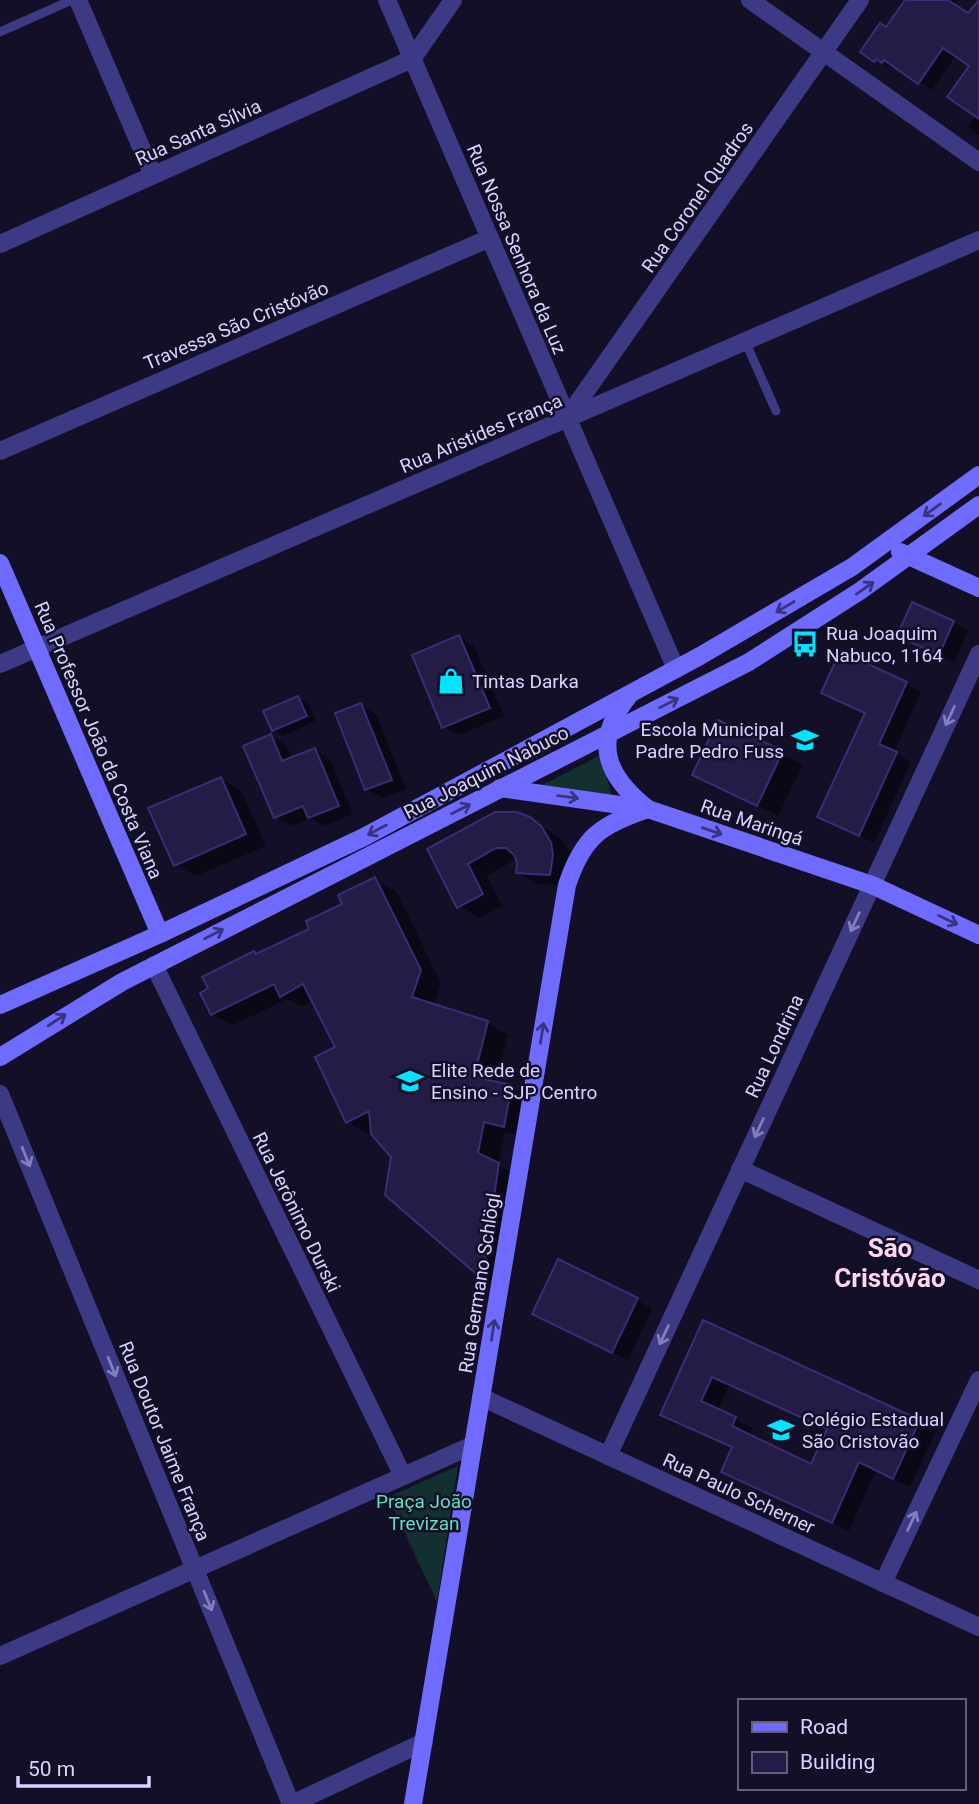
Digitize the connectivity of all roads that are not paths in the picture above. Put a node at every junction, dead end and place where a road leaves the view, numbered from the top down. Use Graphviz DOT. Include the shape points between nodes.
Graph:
graph roads {
  1 [pos="72,0"];
  2 [pos="78,0"];
  3 [pos="387,0"];
  4 [pos="453,0"];
  5 [pos="750,0"];
  6 [pos="860,0"];
  7 [pos="0,32"];
  8 [pos="824,52"];
  9 [pos="412,59"];
  10 [pos="979,162"];
  11 [pos="153,175"];
  12 [pos="489,238"];
  13 [pos="979,240"];
  14 [pos="0,243"];
  15 [pos="745,341"];
  16 [pos="776,411"];
  17 [pos="567,418"];
  18 [pos="0,451"];
  19 [pos="979,475"];
  20 [pos="979,505"];
  21 [pos="884,545"];
  22 [pos="910,556"];
  23 [pos="0,563"];
  24 [pos="979,588"];
  25 [pos="37,648"];
  26 [pos="979,654"];
  27 [pos="0,664"];
  28 [pos="676,669"];
  29 [pos="631,694"];
  30 [pos="609,734"];
  31 [pos="500,788"];
  32 [pos="648,809"];
  33 [pos="872,885"];
  34 [pos="160,934"];
  35 [pos="979,934"];
  36 [pos="154,965"];
  37 [pos="0,1005"];
  38 [pos="0,1057"];
  39 [pos="0,1094"];
  40 [pos="740,1170"];
  41 [pos="979,1280"];
  42 [pos="979,1380"];
  43 [pos="481,1397"];
  44 [pos="473,1445"];
  45 [pos="608,1456"];
  46 [pos="403,1476"];
  47 [pos="195,1569"];
  48 [pos="883,1583"];
  49 [pos="979,1627"];
  50 [pos="0,1656"];
  51 [pos="424,1742"];
  52 [pos="292,1804"];
  53 [pos="413,1804"];
  1 -- 7 [label="lane"];
  2 -- 11 [label="street"];
  3 -- 9 [label="street, Rua Nossa Senhora da Luz"];
  4 -- 9 [label="street"];
  5 -- 8 [label="street"];
  6 -- 8 [label="street, Rua Coronel Quadros"];
  8 -- 10 [label="street"];
  8 -- 17 [label="street, Rua Coronel Quadros"];
  9 -- 11 [label="street, Rua Santa Sílvia"];
  9 -- 12 [label="street, Rua Nossa Senhora da Luz"];
  11 -- 14 [label="street, Rua Santa Sílvia"];
  12 -- 17 [label="street, Rua Nossa Senhora da Luz"];
  12 -- 18 [label="street, Travessa São Cristóvão"];
  13 -- 15 [label="street, Rua Aristides França"];
  15 -- 16 [label="lane"];
  15 -- 17 [label="street, Rua Aristides França"];
  17 -- 25 [label="street, Rua Aristides França"];
  17 -- 28 [label="street, Rua Nossa Senhora da Luz"];
  19 -- 21 [label="main road, Rua Joaquim Nabuco, one-way"];
  20 -- 22 [label="main road, Rua Joaquim Nabuco"];
  21 -- 22 [label="main road"];
  21 -- 28 [label="main road, Rua Joaquim Nabuco, one-way"];
  22 -- 24 [label="main road"];
  30 -- 22 [label="main road, Rua Joaquim Nabuco, one-way" via="749,662"];
  23 -- 25 [label="main road, Rua Professor João da Costa Viana"];
  25 -- 27 [label="street, Rua Aristides França"];
  25 -- 34 [label="main road, Rua Professor João da Costa Viana"];
  26 -- 33 [label="street, Rua Londrina, one-way"];
  28 -- 29 [label="main road, Rua Joaquim Nabuco"];
  29 -- 30 [label="main road" via="616,712"];
  29 -- 34 [label="main road, Rua Joaquim Nabuco, one-way" via="364,837"];
  30 -- 31 [label="main road, Rua Joaquim Nabuco"];
  30 -- 32 [label="main road" via="614,775 629,795"];
  31 -- 32 [label="main road, Rua Maringá, one-way"];
  36 -- 31 [label="main road, Rua Joaquim Nabuco, one-way"];
  32 -- 33 [label="main road, Rua Maringá, one-way"];
  43 -- 32 [label="main road, Rua Germano Schlögl, one-way" via="567,885 574,864 594,835"];
  33 -- 35 [label="main road, Rua Maringá, one-way"];
  33 -- 40 [label="street, Rua Londrina, one-way"];
  34 -- 37 [label="main road, Rua Joaquim Nabuco"];
  38 -- 36 [label="main road, Rua Joaquim Nabuco, one-way"];
  36 -- 46 [label="street, Rua Jerônimo Durski"];
  39 -- 47 [label="street, Rua Doutor Jaime França, one-way"];
  40 -- 41 [label="street"];
  40 -- 45 [label="street, Rua Londrina, one-way"];
  48 -- 42 [label="street, one-way"];
  43 -- 44 [label="main road, Rua Germano Schlögl"];
  43 -- 45 [label="street, Rua Paulo Scherner"];
  44 -- 46 [label="street"];
  44 -- 51 [label="main road, Rua Germano Schlögl"];
  45 -- 48 [label="street, Rua Paulo Scherner"];
  46 -- 47 [label="street"];
  47 -- 50 [label="street"];
  47 -- 52 [label="street, Rua Doutor Jaime França, one-way"];
  48 -- 49 [label="street, Rua Paulo Scherner"];
  51 -- 52 [label="street"];
  51 -- 53 [label="main road, Rua Germano Schlögl"];
}
